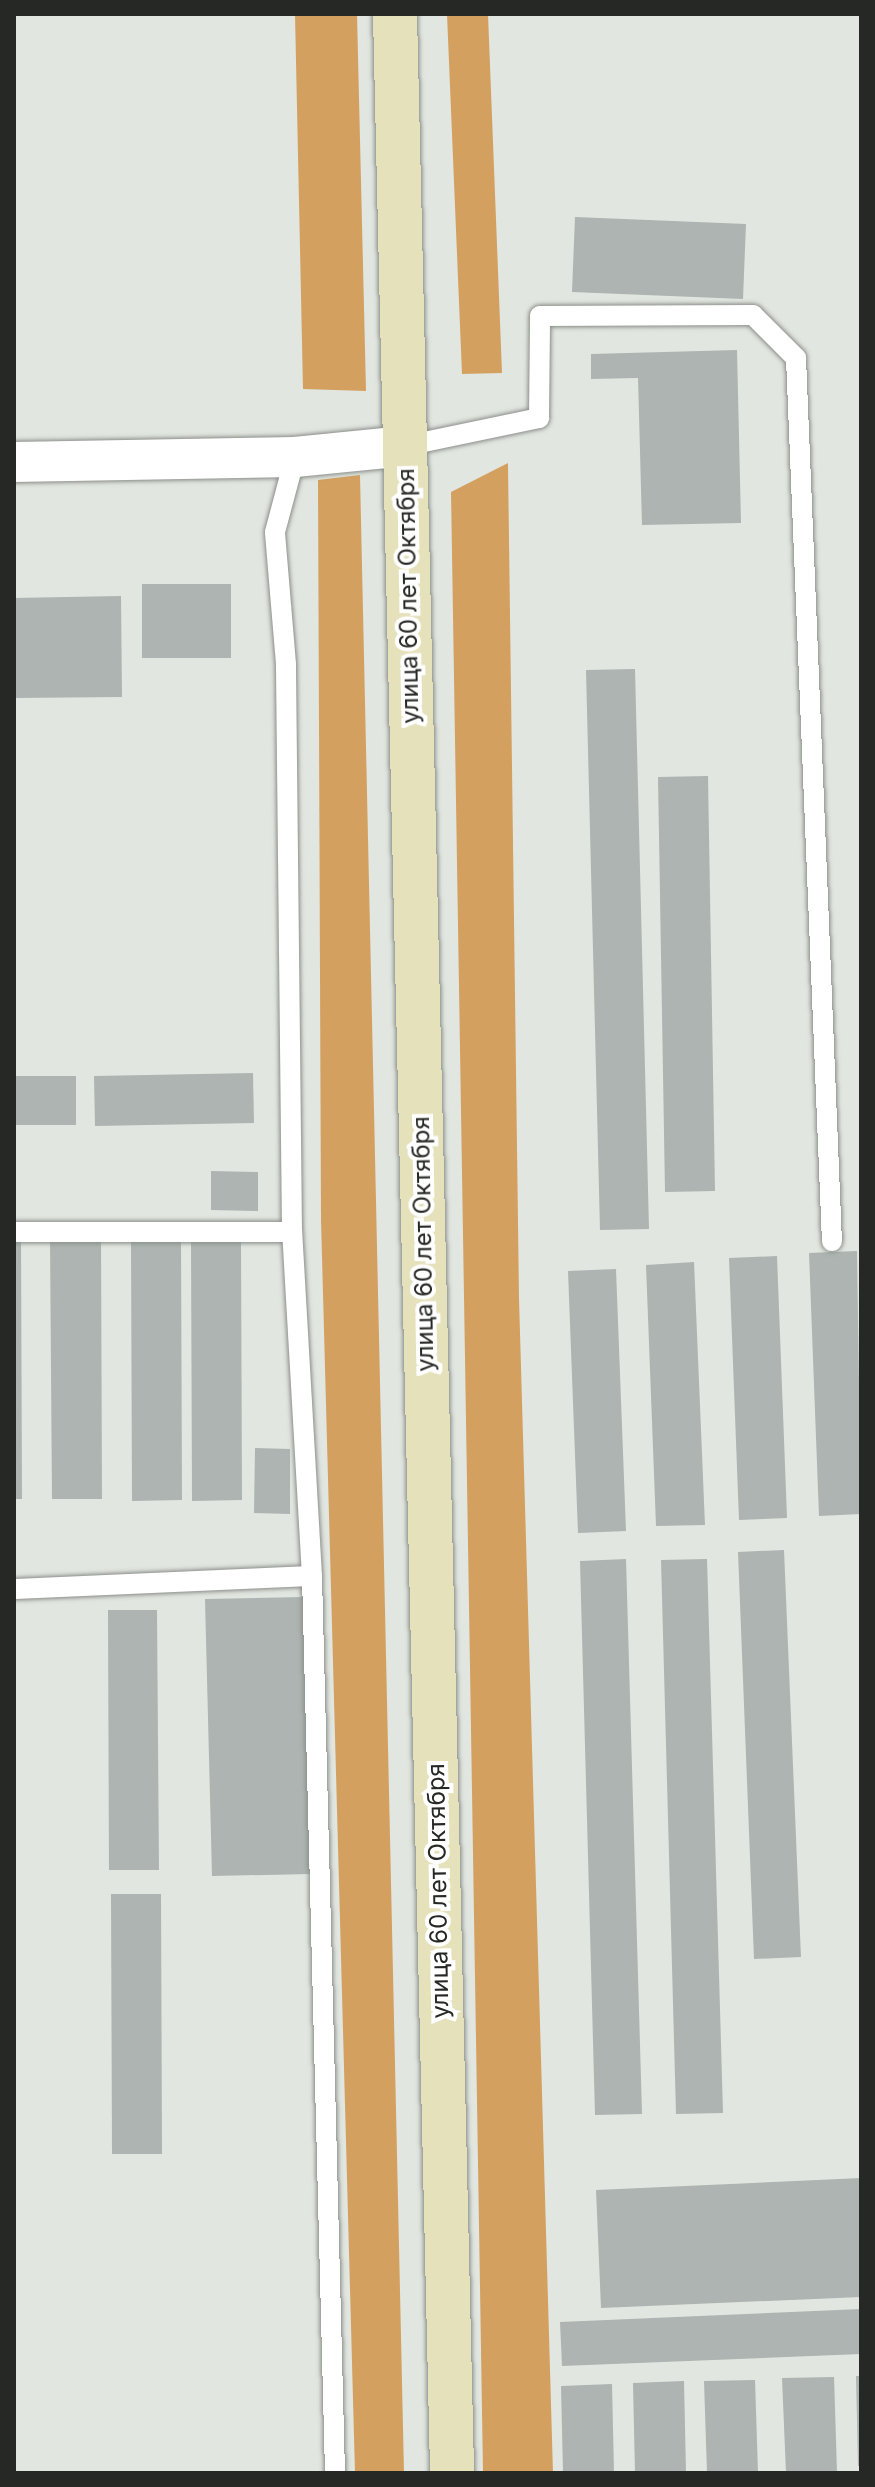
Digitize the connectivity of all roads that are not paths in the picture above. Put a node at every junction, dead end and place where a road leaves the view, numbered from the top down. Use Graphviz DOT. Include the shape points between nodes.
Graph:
graph roads {
  1 [pos="395,14"];
  2 [pos="405,446"];
  3 [pos="295,457"];
  4 [pos="14,462"];
  5 [pos="14,1232"];
  6 [pos="292,1232"];
  7 [pos="832,1241"];
  8 [pos="312,1576"];
  9 [pos="14,1589"];
  10 [pos="335,2473"];
  11 [pos="452,2473"];
  1 -- 2 [label="street, улица 60 лет Октября"];
  2 -- 3 [label="street"];
  2 -- 7 [label="lane" via="539,418 540,316 753,315 796,358"];
  2 -- 11 [label="street, улица 60 лет Октября"];
  3 -- 4 [label="street"];
  3 -- 6 [label="lane" via="275,532 286,664"];
  5 -- 6 [label="lane"];
  6 -- 8 [label="lane"];
  8 -- 9 [label="lane"];
  8 -- 10 [label="lane"];
}
